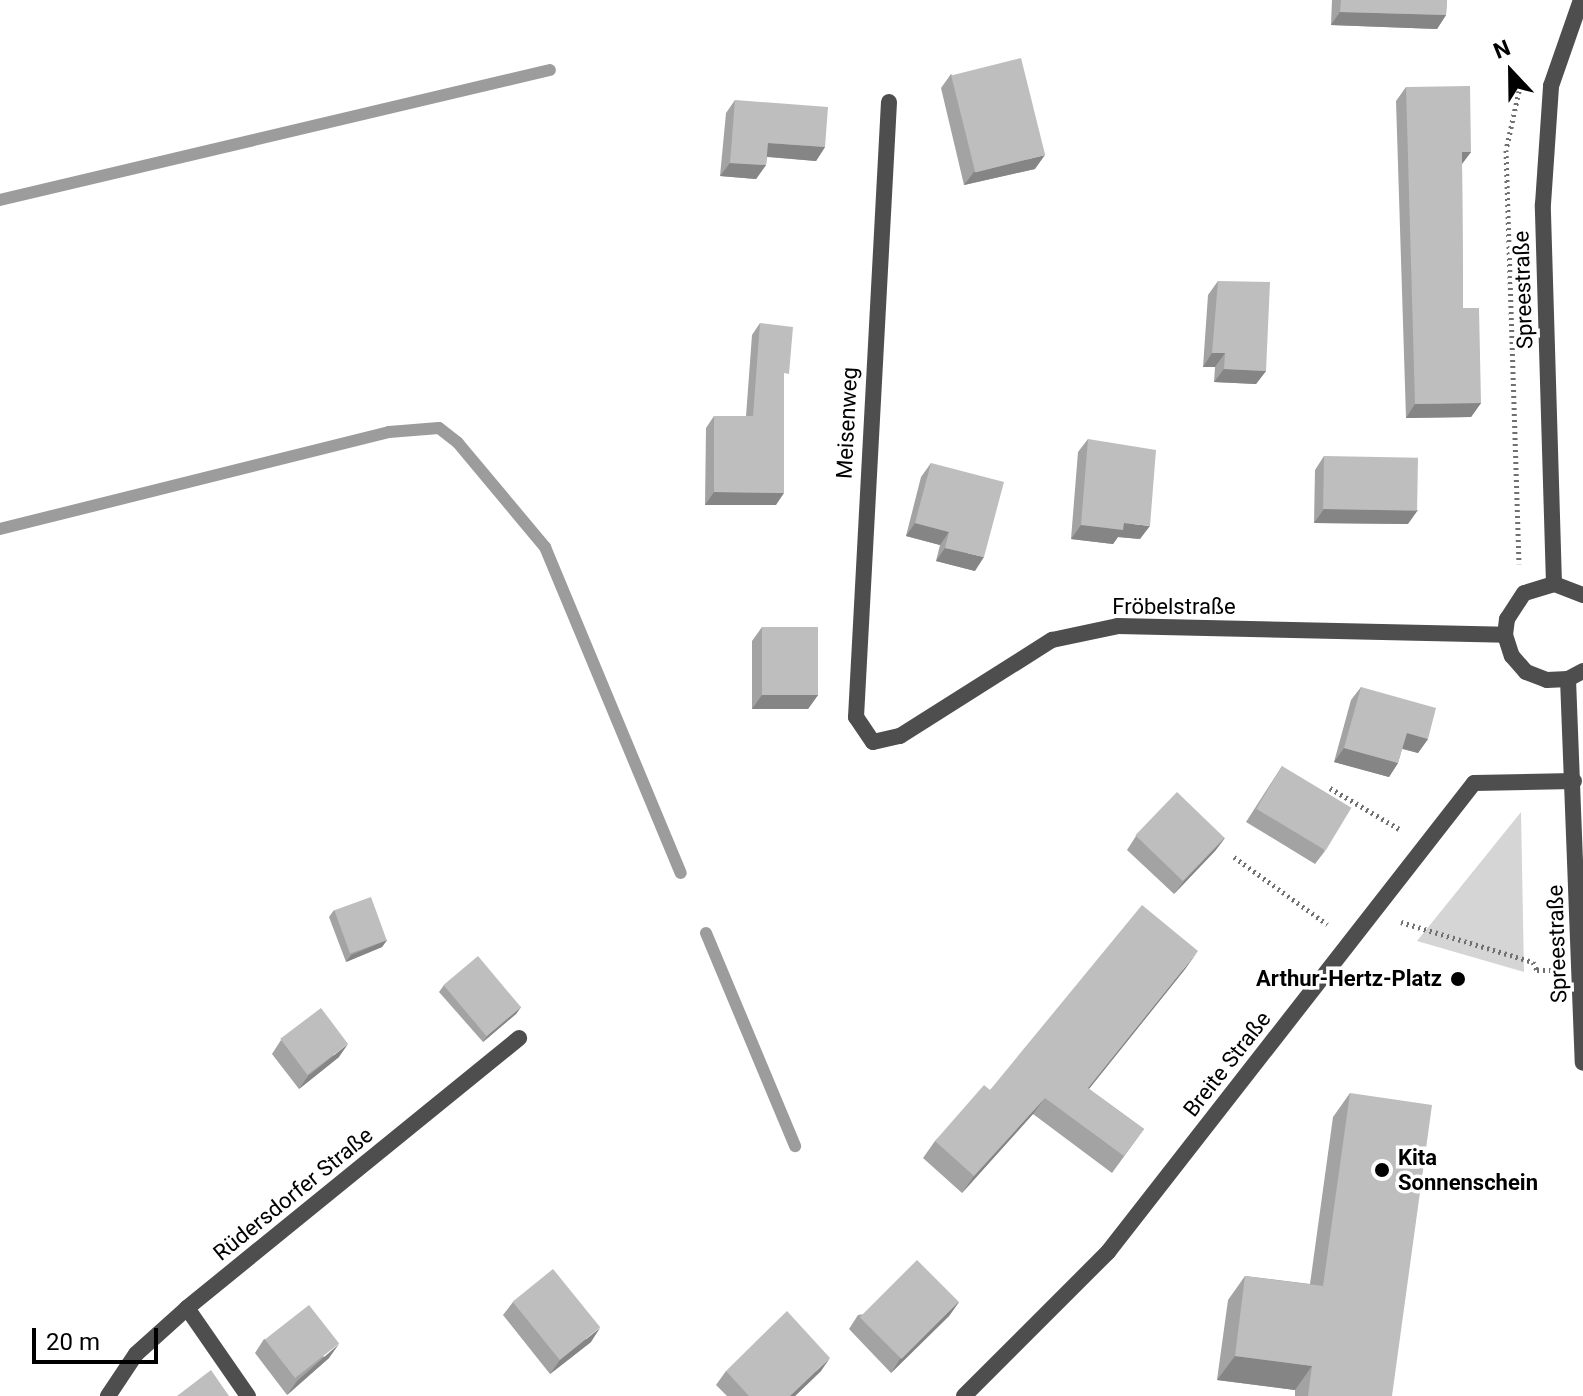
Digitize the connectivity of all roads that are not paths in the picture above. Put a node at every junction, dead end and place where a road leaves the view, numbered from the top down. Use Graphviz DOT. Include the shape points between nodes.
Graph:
graph roads {
  1 [pos="1581,0"];
  2 [pos="889,102"];
  3 [pos="1554,584"];
  4 [pos="1583,595"];
  5 [pos="1505,635"];
  6 [pos="1576,675"];
  7 [pos="873,742"];
  8 [pos="1574,781"];
  9 [pos="519,1038"];
  10 [pos="1583,1063"];
  11 [pos="187,1308"];
  12 [pos="108,1396"];
  13 [pos="248,1396"];
  14 [pos="964,1396"];
  1 -- 3 [label="street, Spreestraße" via="1551,86 1543,204"];
  2 -- 7 [label="street, Meisenweg" via="856,717"];
  3 -- 4 [label="street"];
  3 -- 5 [label="street" via="1524,593 1507,619"];
  5 -- 6 [label="street, Spreestraße" via="1512,656 1526,672 1547,680"];
  5 -- 7 [label="street, Fröbelstraße" via="1118,626 1052,640 900,736"];
  6 -- 8 [label="street, Spreestraße"];
  8 -- 10 [label="street, Spreestraße"];
  8 -- 14 [label="street, Breite Straße" via="1474,783 1108,1252"];
  9 -- 11 [label="street, Rüdersdorfer Straße"];
  11 -- 12 [label="street, Rüdersdorfer Straße" via="136,1354"];
  11 -- 13 [label="street"];
}
